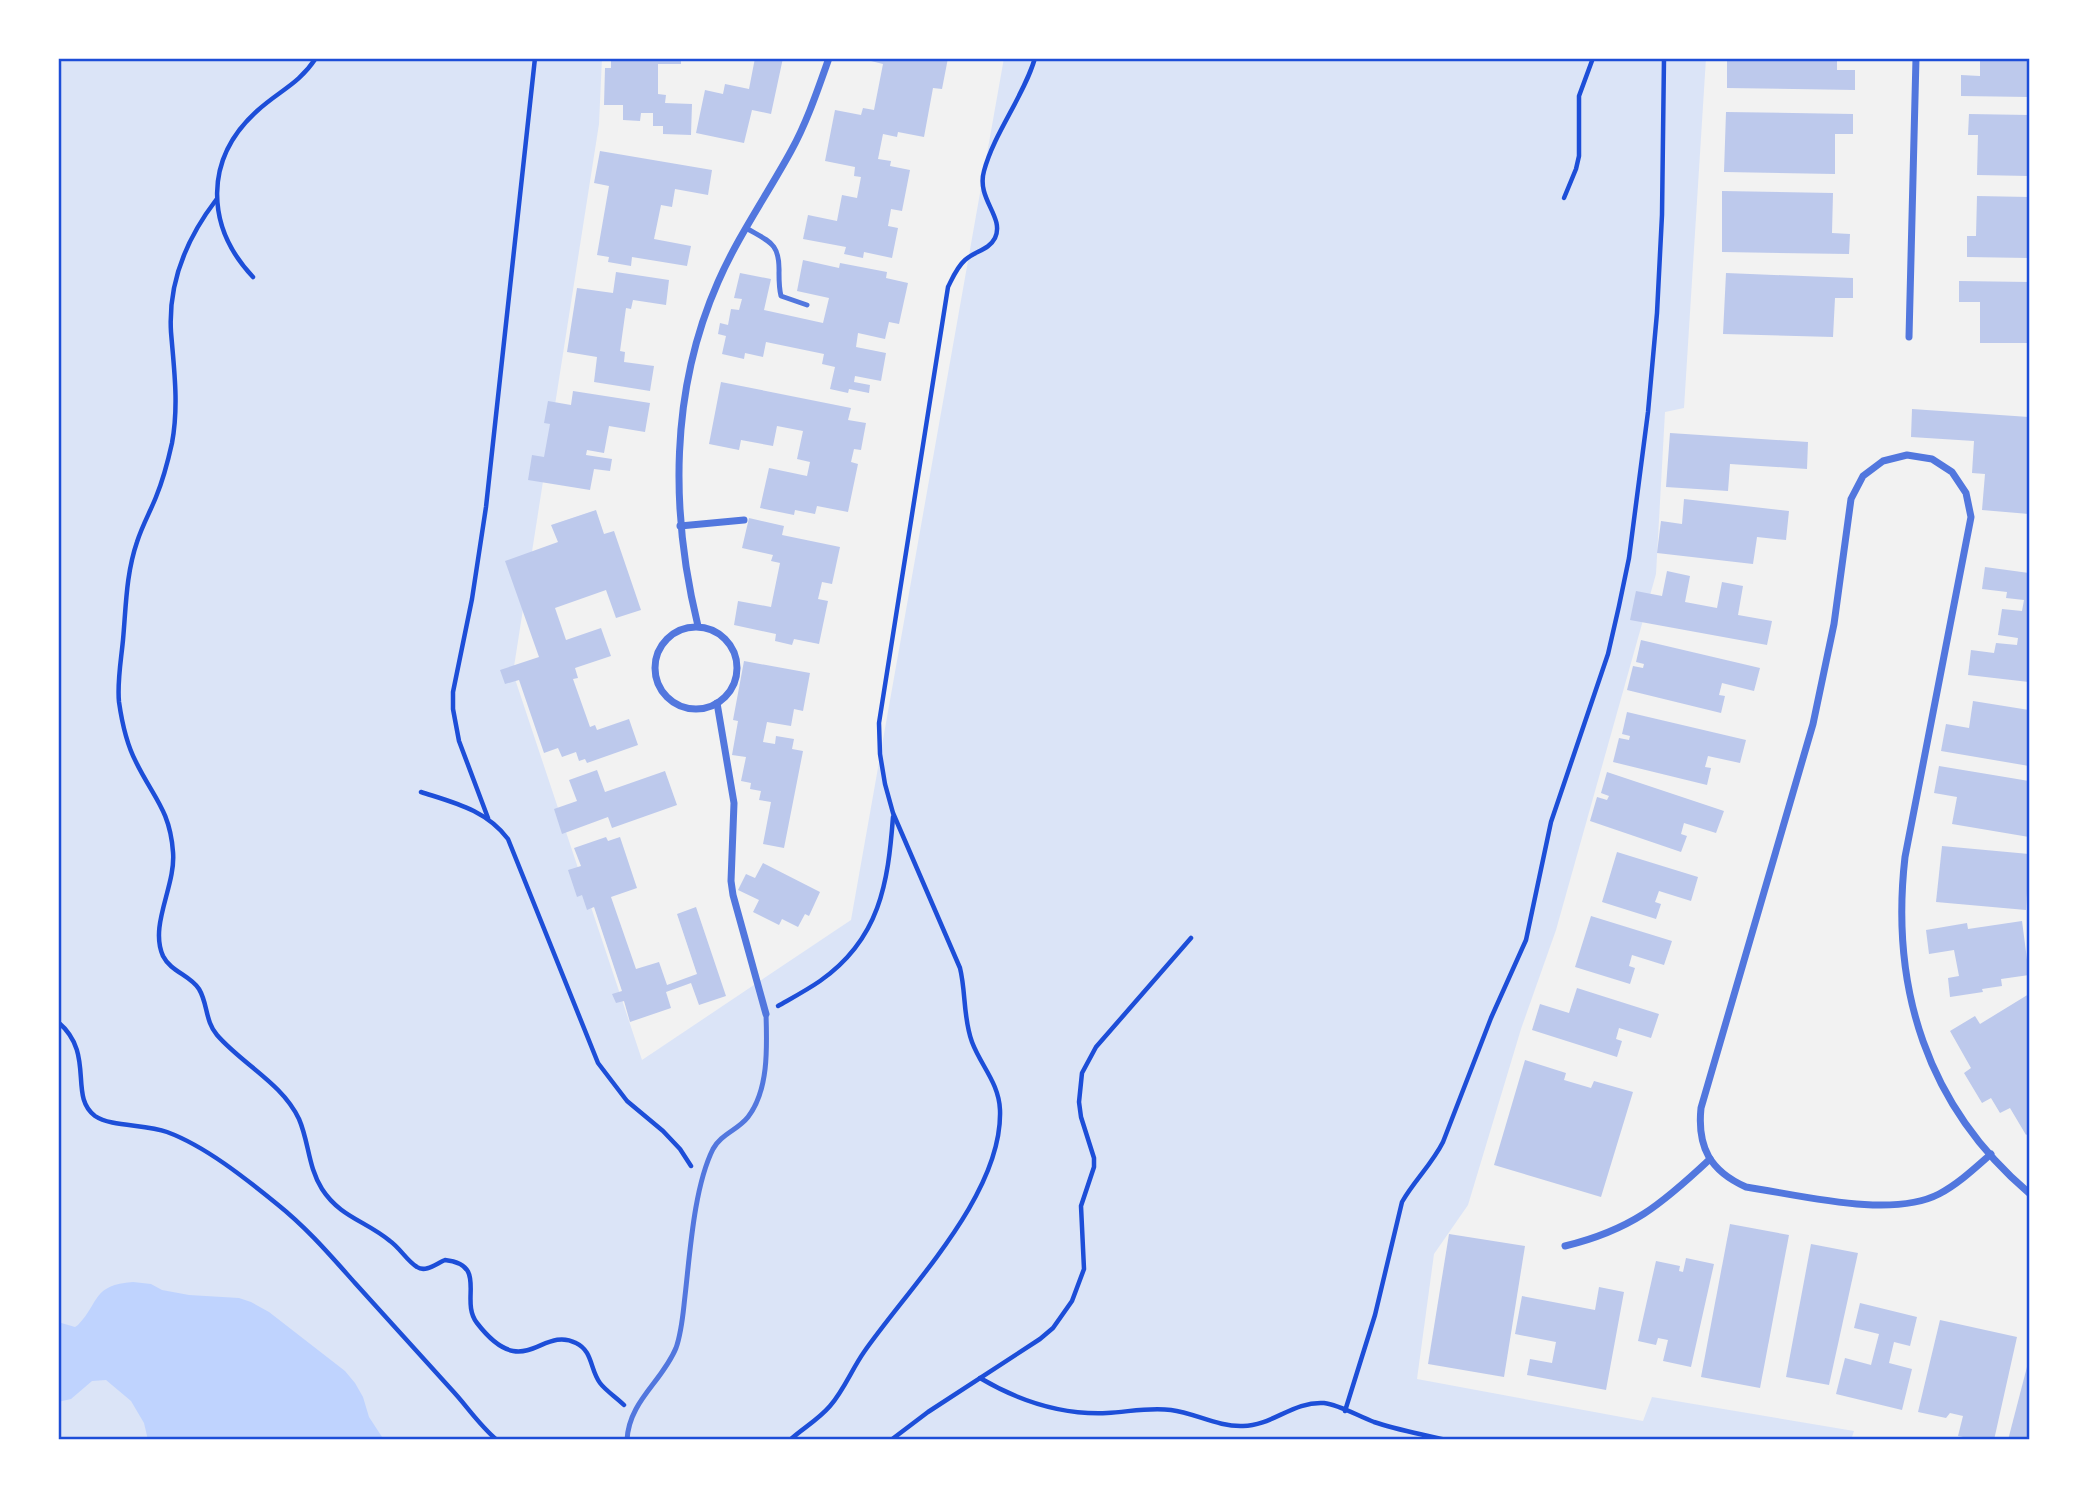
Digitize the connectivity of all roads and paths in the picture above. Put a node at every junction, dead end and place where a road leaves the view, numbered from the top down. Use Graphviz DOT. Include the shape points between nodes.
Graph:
graph roads {
  1 [pos="316,58"];
  2 [pos="535,58"];
  3 [pos="829,58"];
  4 [pos="1035,58"];
  5 [pos="1593,58"];
  6 [pos="1664,58"];
  7 [pos="1916,58"];
  8 [pos="1564,198"];
  9 [pos="216,200"];
  10 [pos="746,228"];
  11 [pos="253,277"];
  12 [pos="807,304"];
  13 [pos="1909,337"];
  14 [pos="744,520"];
  15 [pos="680,526"];
  16 [pos="698,626"];
  17 [pos="717,704"];
  18 [pos="421,792"];
  19 [pos="894,814"];
  20 [pos="488,817"];
  21 [pos="1191,939"];
  22 [pos="765,1014"];
  23 [pos="58,1022"];
  24 [pos="1991,1154"];
  25 [pos="1710,1159"];
  26 [pos="701,1189"];
  27 [pos="2029,1194"];
  28 [pos="1565,1246"];
  29 [pos="980,1378"];
  30 [pos="1345,1411"];
  31 [pos="632,1413"];
  32 [pos="497,1440"];
  33 [pos="627,1440"];
  34 [pos="790,1440"];
  35 [pos="891,1440"];
  36 [pos="1446,1440"];
  1 -- 9 [label="path" via="297,82 256,112 235,137 221,166"];
  2 -- 20 [label="path" via="486,507 453,692 459,741"];
  3 -- 10 [label="street" via="803,129"];
  4 -- 19 [label="path" via="984,171 984,195 997,221 995,238 967,258 948,287 879,723 880,754"];
  5 -- 8 [label="path" via="1579,96 1579,156"];
  6 -- 30 [label="path" via="1662,215 1648,412 1631,546 1608,654 1551,822 1526,940 1437,1155 1402,1202 1375,1315"];
  7 -- 13 [label="street"];
  9 -- 11 [label="path" via="231,250"];
  9 -- 31 [label="path" via="190,239 175,283 171,306 176,382 172,440 129,571 120,675 127,741 159,799 172,838 172,878 159,945 173,969 199,989 207,1019 218,1036 289,1103 304,1134 312,1170 334,1204 389,1240 417,1267 428,1268 445,1260 460,1264 470,1275 474,1320 513,1352 565,1339 584,1348 596,1377"];
  10 -- 12 [label="lane" via="779,252 781,296"];
  10 -- 15 [label="street" via="718,281 692,360 680,443"];
  14 -- 15 [label="street"];
  15 -- 16 [label="street"];
  16 -- 17 [label="street" via="722,636 736,657 734,684"];
  16 -- 17 [label="street" via="671,634 655,657 654,671 665,696 677,705 704,709"];
  17 -- 22 [label="street" via="734,803 733,895"];
  18 -- 20 [label="path"];
  19 -- 22 [label="path" via="886,883 869,927 840,965"];
  19 -- 34 [label="path" via="960,968 972,1043 997,1092 998,1128 985,1177 962,1222 864,1353 832,1404"];
  20 -- 26 [label="path" via="515,852 598,1063 627,1101 680,1149"];
  21 -- 29 [label="path" via="1096,1047 1082,1073 1079,1102 1094,1167 1081,1206 1084,1269 1072,1301 1040,1339"];
  22 -- 26 [label="lane" via="767,1043 758,1097 747,1118 713,1149"];
  23 -- 32 [label="path" via="78,1049 83,1099 94,1116 145,1125 186,1140 277,1204 327,1251"];
  24 -- 25 [label="street" via="1938,1195 1888,1207 1746,1187 1732,1181"];
  24 -- 25 [label="street" via="1966,1123 1927,1053 1905,976 1900,897 1905,857 1971,517 1966,493 1952,472 1932,459 1907,455 1883,461 1863,476 1851,499 1834,624 1813,723 1701,1108 1702,1143"];
  24 -- 27 [label="street"];
  25 -- 28 [label="street" via="1671,1195 1632,1222"];
  26 -- 31 [label="lane" via="680,1333 669,1361"];
  29 -- 30 [label="path" via="1041,1405 1083,1412 1168,1409 1242,1427 1313,1404"];
  29 -- 35 [label="path"];
  30 -- 36 [label="path"];
  31 -- 33 [label="lane"];
}
